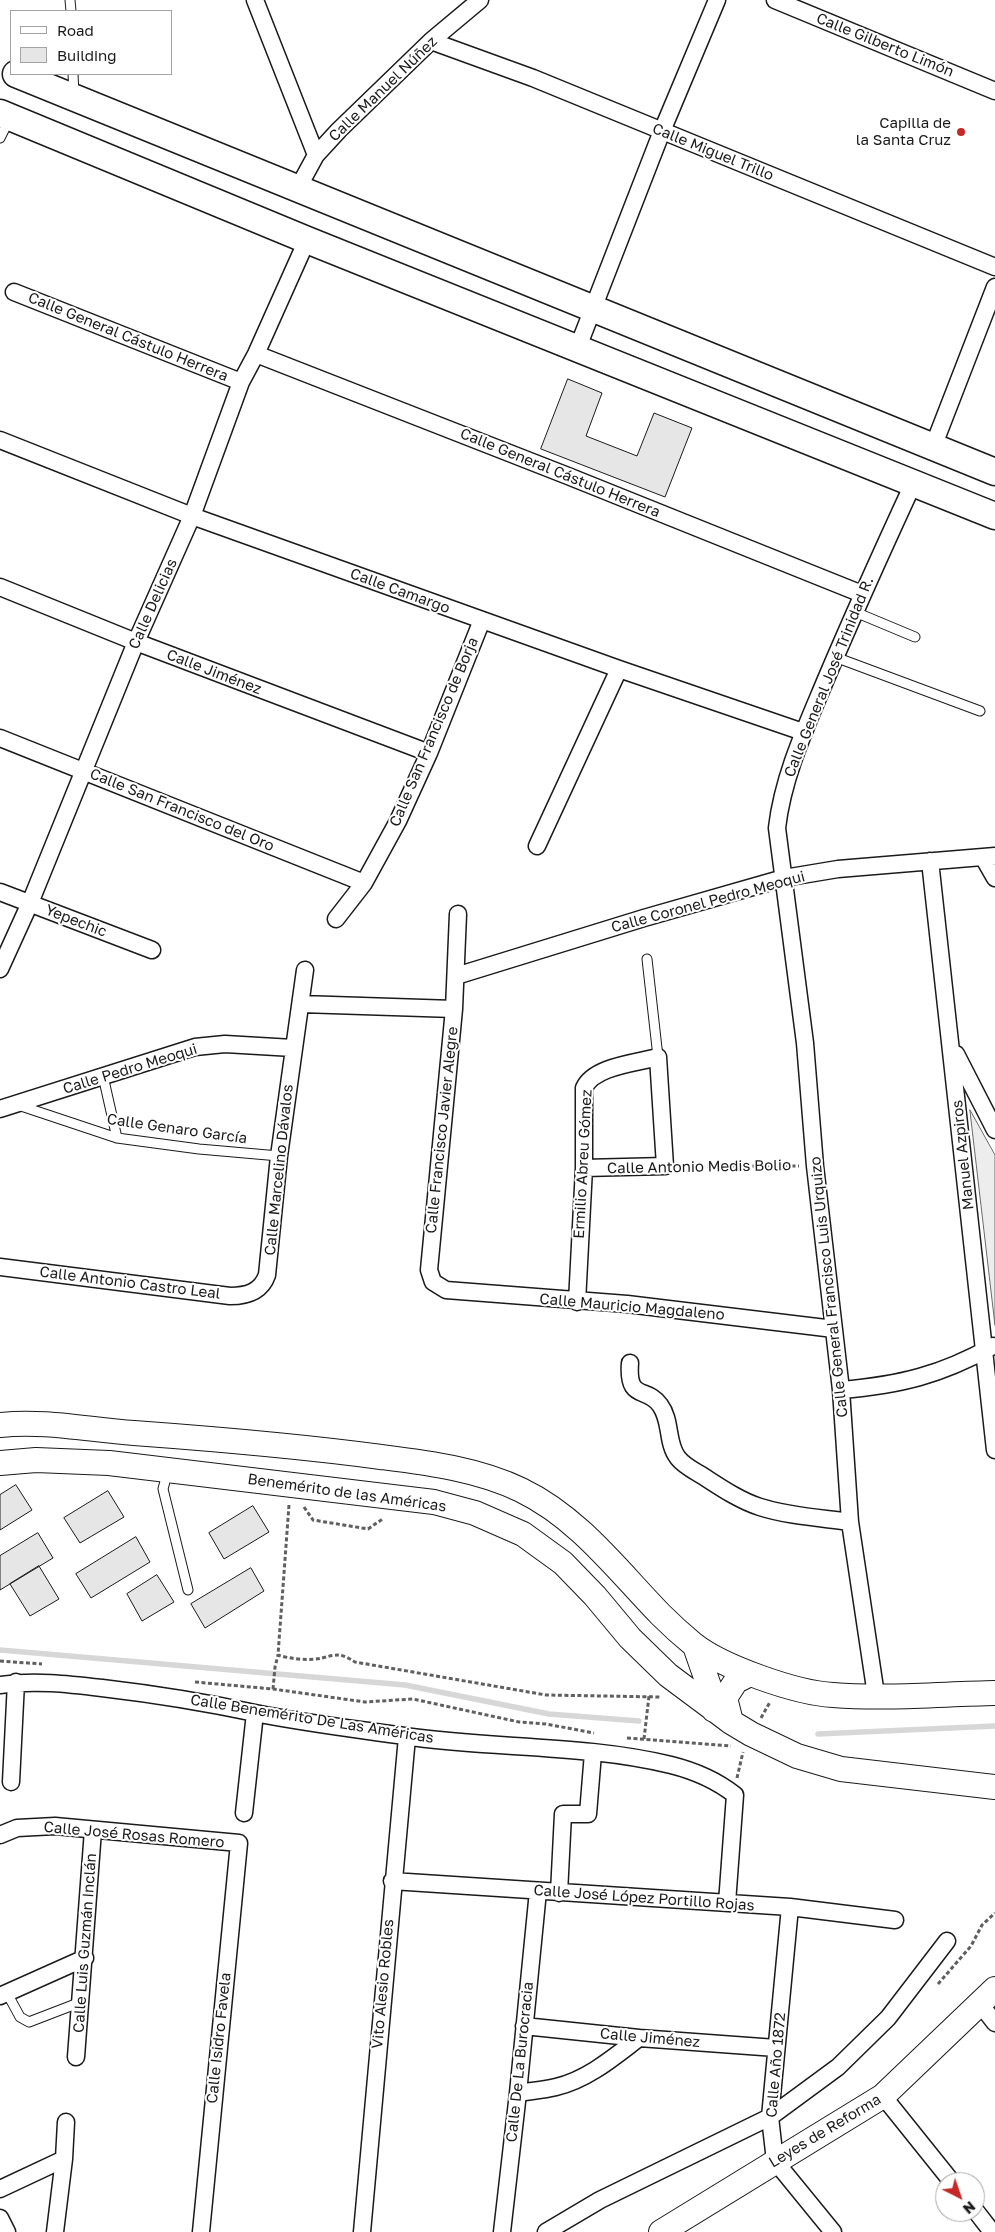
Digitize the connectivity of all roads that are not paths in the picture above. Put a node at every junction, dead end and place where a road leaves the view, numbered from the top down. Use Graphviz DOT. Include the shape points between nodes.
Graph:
graph roads {
  1 [pos="255,0"];
  2 [pos="480,0"];
  3 [pos="717,0"];
  4 [pos="775,0"];
  5 [pos="431,41"];
  6 [pos="21,75"];
  7 [pos="73,85"];
  8 [pos="995,91"];
  9 [pos="4,123"];
  10 [pos="662,132"];
  11 [pos="316,155"];
  12 [pos="298,188"];
  13 [pos="307,240"];
  14 [pos="995,267"];
  15 [pos="995,287"];
  16 [pos="14,292"];
  17 [pos="594,308"];
  18 [pos="578,347"];
  19 [pos="256,354"];
  20 [pos="241,382"];
  21 [pos="0,440"];
  22 [pos="933,447"];
  23 [pos="995,472"];
  24 [pos="913,484"];
  25 [pos="192,516"];
  26 [pos="995,516"];
  27 [pos="0,587"];
  28 [pos="862,594"];
  29 [pos="855,612"];
  30 [pos="482,620"];
  31 [pos="915,637"];
  32 [pos="136,642"];
  33 [pos="835,657"];
  34 [pos="619,669"];
  35 [pos="980,711"];
  36 [pos="803,732"];
  37 [pos="0,738"];
  38 [pos="429,753"];
  39 [pos="84,771"];
  40 [pos="538,846"];
  41 [pos="989,857"];
  42 [pos="930,861"];
  43 [pos="784,878"];
  44 [pos="995,878"];
  45 [pos="364,883"];
  46 [pos="0,892"];
  47 [pos="30,903"];
  48 [pos="458,914"];
  49 [pos="336,919"];
  50 [pos="152,950"];
  51 [pos="647,959"];
  52 [pos="0,970"];
  53 [pos="304,970"];
  54 [pos="456,976"];
  55 [pos="301,1004"];
  56 [pos="454,1009"];
  57 [pos="952,1046"];
  58 [pos="293,1048"];
  59 [pos="658,1057"];
  60 [pos="103,1076"];
  61 [pos="7,1106"];
  62 [pos="995,1130"];
  63 [pos="117,1138"];
  64 [pos="279,1156"];
  65 [pos="584,1168"];
  66 [pos="0,1267"];
  67 [pos="433,1282"];
  68 [pos="258,1289"];
  69 [pos="577,1302"];
  70 [pos="834,1329"];
  71 [pos="990,1347"];
  72 [pos="630,1363"];
  73 [pos="841,1390"];
  74 [pos="0,1425"];
  75 [pos="995,1450"];
  76 [pos="0,1463"];
  77 [pos="441,1465"];
  78 [pos="168,1470"];
  79 [pos="434,1502"];
  80 [pos="850,1522"];
  81 [pos="188,1590"];
  82 [pos="695,1646"];
  83 [pos="750,1674"];
  84 [pos="8,1684"];
  85 [pos="995,1692"];
  86 [pos="876,1695"];
  87 [pos="255,1713"];
  88 [pos="722,1716"];
  89 [pos="406,1737"];
  90 [pos="593,1753"];
  91 [pos="11,1782"];
  92 [pos="995,1787"];
  93 [pos="244,1813"];
  94 [pos="93,1830"];
  95 [pos="0,1835"];
  96 [pos="239,1843"];
  97 [pos="392,1881"];
  98 [pos="538,1891"];
  99 [pos="559,1893"];
  100 [pos="727,1903"];
  101 [pos="790,1907"];
  102 [pos="895,1920"];
  103 [pos="947,1941"];
  104 [pos="85,1958"];
  105 [pos="4,1994"];
  106 [pos="81,2002"];
  107 [pos="990,2005"];
  108 [pos="524,2026"];
  109 [pos="639,2038"];
  110 [pos="776,2048"];
  111 [pos="76,2057"];
  112 [pos="518,2094"];
  113 [pos="883,2096"];
  114 [pos="770,2117"];
  115 [pos="66,2122"];
  116 [pos="64,2159"];
  117 [pos="775,2161"];
  118 [pos="944,2172"];
  119 [pos="0,2189"];
  120 [pos="0,2218"];
  121 [pos="984,2222"];
  122 [pos="666,2231"];
  123 [pos="7,2232"];
  124 [pos="55,2232"];
  125 [pos="201,2232"];
  126 [pos="362,2232"];
  127 [pos="502,2232"];
  128 [pos="546,2232"];
  129 [pos="833,2232"];
  130 [pos="992,2232"];
  1 -- 11 [label="street"];
  2 -- 5 [label="street, Calle Manuel Núñez"];
  3 -- 10 [label="street"];
  4 -- 8 [label="street, Calle Gilberto Limón"];
  5 -- 10 [label="street, Calle Miguel Trillo" via="532,78"];
  5 -- 11 [label="street, Calle Manuel Núñez"];
  6 -- 7 [label="main road"];
  7 -- 12 [label="main road"];
  9 -- 13 [label="main road"];
  10 -- 14 [label="street, Calle Miguel Trillo"];
  10 -- 17 [label="street"];
  11 -- 12 [label="street, Calle Manuel Núñez"];
  12 -- 17 [label="main road"];
  13 -- 18 [label="main road"];
  13 -- 19 [label="street, Calle Delicias"];
  15 -- 22 [label="street"];
  16 -- 20 [label="street, Calle General Cástulo Herrera"];
  17 -- 18 [label="street"];
  17 -- 22 [label="main road"];
  18 -- 24 [label="main road"];
  19 -- 20 [label="street, Calle Delicias"];
  19 -- 28 [label="street, Calle General Cástulo Herrera"];
  20 -- 25 [label="street, Calle Delicias"];
  21 -- 25 [label="street, Calle Camargo"];
  22 -- 23 [label="main road"];
  24 -- 26 [label="main road"];
  24 -- 28 [label="street, Calle General José Trinidad R."];
  25 -- 30 [label="street, Calle Camargo"];
  25 -- 32 [label="street, Calle Delicias"];
  27 -- 32 [label="street, Calle Jiménez"];
  28 -- 29 [label="street, Calle General José Trinidad R."];
  29 -- 31 [label="lane"];
  29 -- 33 [label="street, Calle General José Trinidad R."];
  30 -- 34 [label="street, Calle Camargo"];
  30 -- 38 [label="street, Calle San Francisco de Borja"];
  32 -- 38 [label="street, Calle Jiménez"];
  32 -- 39 [label="street, Calle Delicias"];
  33 -- 35 [label="lane"];
  33 -- 36 [label="street, Calle General José Trinidad R."];
  34 -- 36 [label="street, Calle Camargo"];
  34 -- 40 [label="street"];
  36 -- 43 [label="street, Calle General José Trinidad R." via="780,802 777,828"];
  37 -- 39 [label="street, Calle San Francisco del Oro"];
  38 -- 45 [label="street, Calle San Francisco de Borja" via="398,821"];
  39 -- 45 [label="street, Calle San Francisco del Oro"];
  39 -- 47 [label="street, Calle Delicias"];
  41 -- 42 [label="street, Calle Coronel Pedro Meoqui"];
  41 -- 44 [label="street"];
  42 -- 43 [label="street, Calle Coronel Pedro Meoqui" via="838,869"];
  42 -- 57 [label="street, Manuel Azpiros"];
  43 -- 54 [label="street, Calle Coronel Pedro Meoqui"];
  43 -- 70 [label="street, Calle General Francisco Luis Urquizo"];
  45 -- 49 [label="street, Calle San Francisco de Borja"];
  46 -- 47 [label="street, Yepechic"];
  47 -- 50 [label="street, Yepechic"];
  47 -- 52 [label="street, Calle Delicias"];
  48 -- 54 [label="street, Calle Francisco Javier Alegre"];
  51 -- 59 [label="lane"];
  53 -- 55 [label="street, Calle Marcelino Dávalos"];
  54 -- 56 [label="street, Calle Francisco Javier Alegre"];
  55 -- 56 [label="street"];
  55 -- 58 [label="street, Calle Marcelino Dávalos"];
  56 -- 67 [label="street, Calle Francisco Javier Alegre" via="429,1270"];
  57 -- 62 [label="street"];
  57 -- 71 [label="street, Manuel Azpiros"];
  58 -- 60 [label="street, Calle Pedro Meoqui" via="225,1044 195,1048"];
  58 -- 64 [label="street, Calle Marcelino Dávalos"];
  59 -- 65 [label="street, Ermilio Abreu Gómez" via="595,1074 587,1083 584,1088"];
  59 -- 65 [label="street, Calle Antonio Medis Bolio" via="665,1166"];
  60 -- 61 [label="street, Calle Pedro Meoqui"];
  60 -- 63 [label="lane"];
  61 -- 63 [label="lane, Calle Genaro García"];
  63 -- 64 [label="lane, Calle Genaro García"];
  64 -- 68 [label="street, Calle Marcelino Dávalos" via="267,1275"];
  65 -- 69 [label="street, Ermilio Abreu Gómez"];
  66 -- 68 [label="street, Calle Antonio Castro Leal" via="230,1296 246,1296"];
  67 -- 69 [label="street, Calle Mauricio Magdaleno" via="446,1290"];
  69 -- 70 [label="street, Calle Mauricio Magdaleno" via="627,1304"];
  70 -- 73 [label="street, Calle General Francisco Luis Urquizo"];
  71 -- 73 [label="street" via="921,1378 880,1387"];
  71 -- 75 [label="street, Manuel Azpiros"];
  72 -- 80 [label="street" via="629,1377 633,1386 659,1403 666,1415 673,1451 688,1466 717,1486 760,1507"];
  73 -- 80 [label="street, Calle General Francisco Luis Urquizo"];
  74 -- 77 [label="street" via="66,1425 318,1448"];
  76 -- 78 [label="street, Benemérito de las Américas" via="36,1460 109,1463"];
  77 -- 79 [label="street"];
  77 -- 82 [label="street" via="522,1490 555,1511 595,1544 662,1616"];
  78 -- 79 [label="street, Benemérito de las Américas"];
  78 -- 81 [label="lane" via="163,1489"];
  79 -- 88 [label="street, Benemérito de las Américas" via="475,1513 523,1534 563,1563 668,1675"];
  80 -- 86 [label="street, Calle General Francisco Luis Urquizo"];
  82 -- 83 [label="street"];
  82 -- 88 [label="street"];
  83 -- 86 [label="street" via="832,1695"];
  83 -- 88 [label="street" via="736,1681 725,1698"];
  84 -- 87 [label="street, Calle Benemérito De Las Américas" via="58,1683 148,1693"];
  84 -- 91 [label="street"];
  85 -- 86 [label="street"];
  87 -- 89 [label="street, Calle Benemérito De Las Américas"];
  87 -- 93 [label="street"];
  88 -- 92 [label="street, Benemérito de las Américas" via="797,1756 841,1769"];
  89 -- 90 [label="street, Calle Benemérito De Las Américas"];
  89 -- 97 [label="street, Vito Alesio Robles"];
  90 -- 99 [label="street" via="588,1814 563,1814"];
  90 -- 100 [label="street, Calle Benemérito De Las Américas" via="669,1765 702,1774 735,1795"];
  94 -- 95 [label="street, Calle José Rosas Romero" via="55,1826 17,1828"];
  94 -- 96 [label="street, Calle José Rosas Romero"];
  94 -- 104 [label="street, Calle Luis Guzmán Inclán"];
  96 -- 125 [label="street, Calle Isidro Favela"];
  97 -- 98 [label="street, Calle José López Portillo Rojas"];
  97 -- 126 [label="street, Vito Alesio Robles"];
  98 -- 99 [label="street, Calle José López Portillo Rojas"];
  98 -- 108 [label="street, Calle De La Burocracia"];
  99 -- 100 [label="street, Calle José López Portillo Rojas"];
  100 -- 101 [label="street, Calle José López Portillo Rojas"];
  101 -- 102 [label="street, Calle José López Portillo Rojas"];
  101 -- 110 [label="street, Calle Año 1872"];
  103 -- 114 [label="street" via="888,2018 838,2066"];
  104 -- 105 [label="street"];
  104 -- 106 [label="street, Calle Luis Guzmán Inclán"];
  105 -- 106 [label="lane" via="20,2018 29,2022"];
  106 -- 111 [label="street, Calle Luis Guzmán Inclán"];
  107 -- 113 [label="street, Leyes de Reforma"];
  108 -- 109 [label="street, Calle Jiménez"];
  108 -- 112 [label="street, Calle De La Burocracia"];
  109 -- 110 [label="street, Calle Jiménez"];
  109 -- 112 [label="street" via="599,2068 579,2078 558,2087"];
  110 -- 114 [label="street, Calle Año 1872"];
  112 -- 127 [label="street, Calle De La Burocracia"];
  113 -- 117 [label="street, Leyes de Reforma"];
  113 -- 118 [label="street"];
  114 -- 117 [label="street, Calle Año 1872"];
  114 -- 128 [label="street" via="600,2200"];
  115 -- 116 [label="street"];
  116 -- 119 [label="street"];
  116 -- 124 [label="street"];
  117 -- 122 [label="street, Leyes de Reforma"];
  117 -- 129 [label="street"];
  120 -- 123 [label="street"];
  121 -- 130 [label="street"];
}
